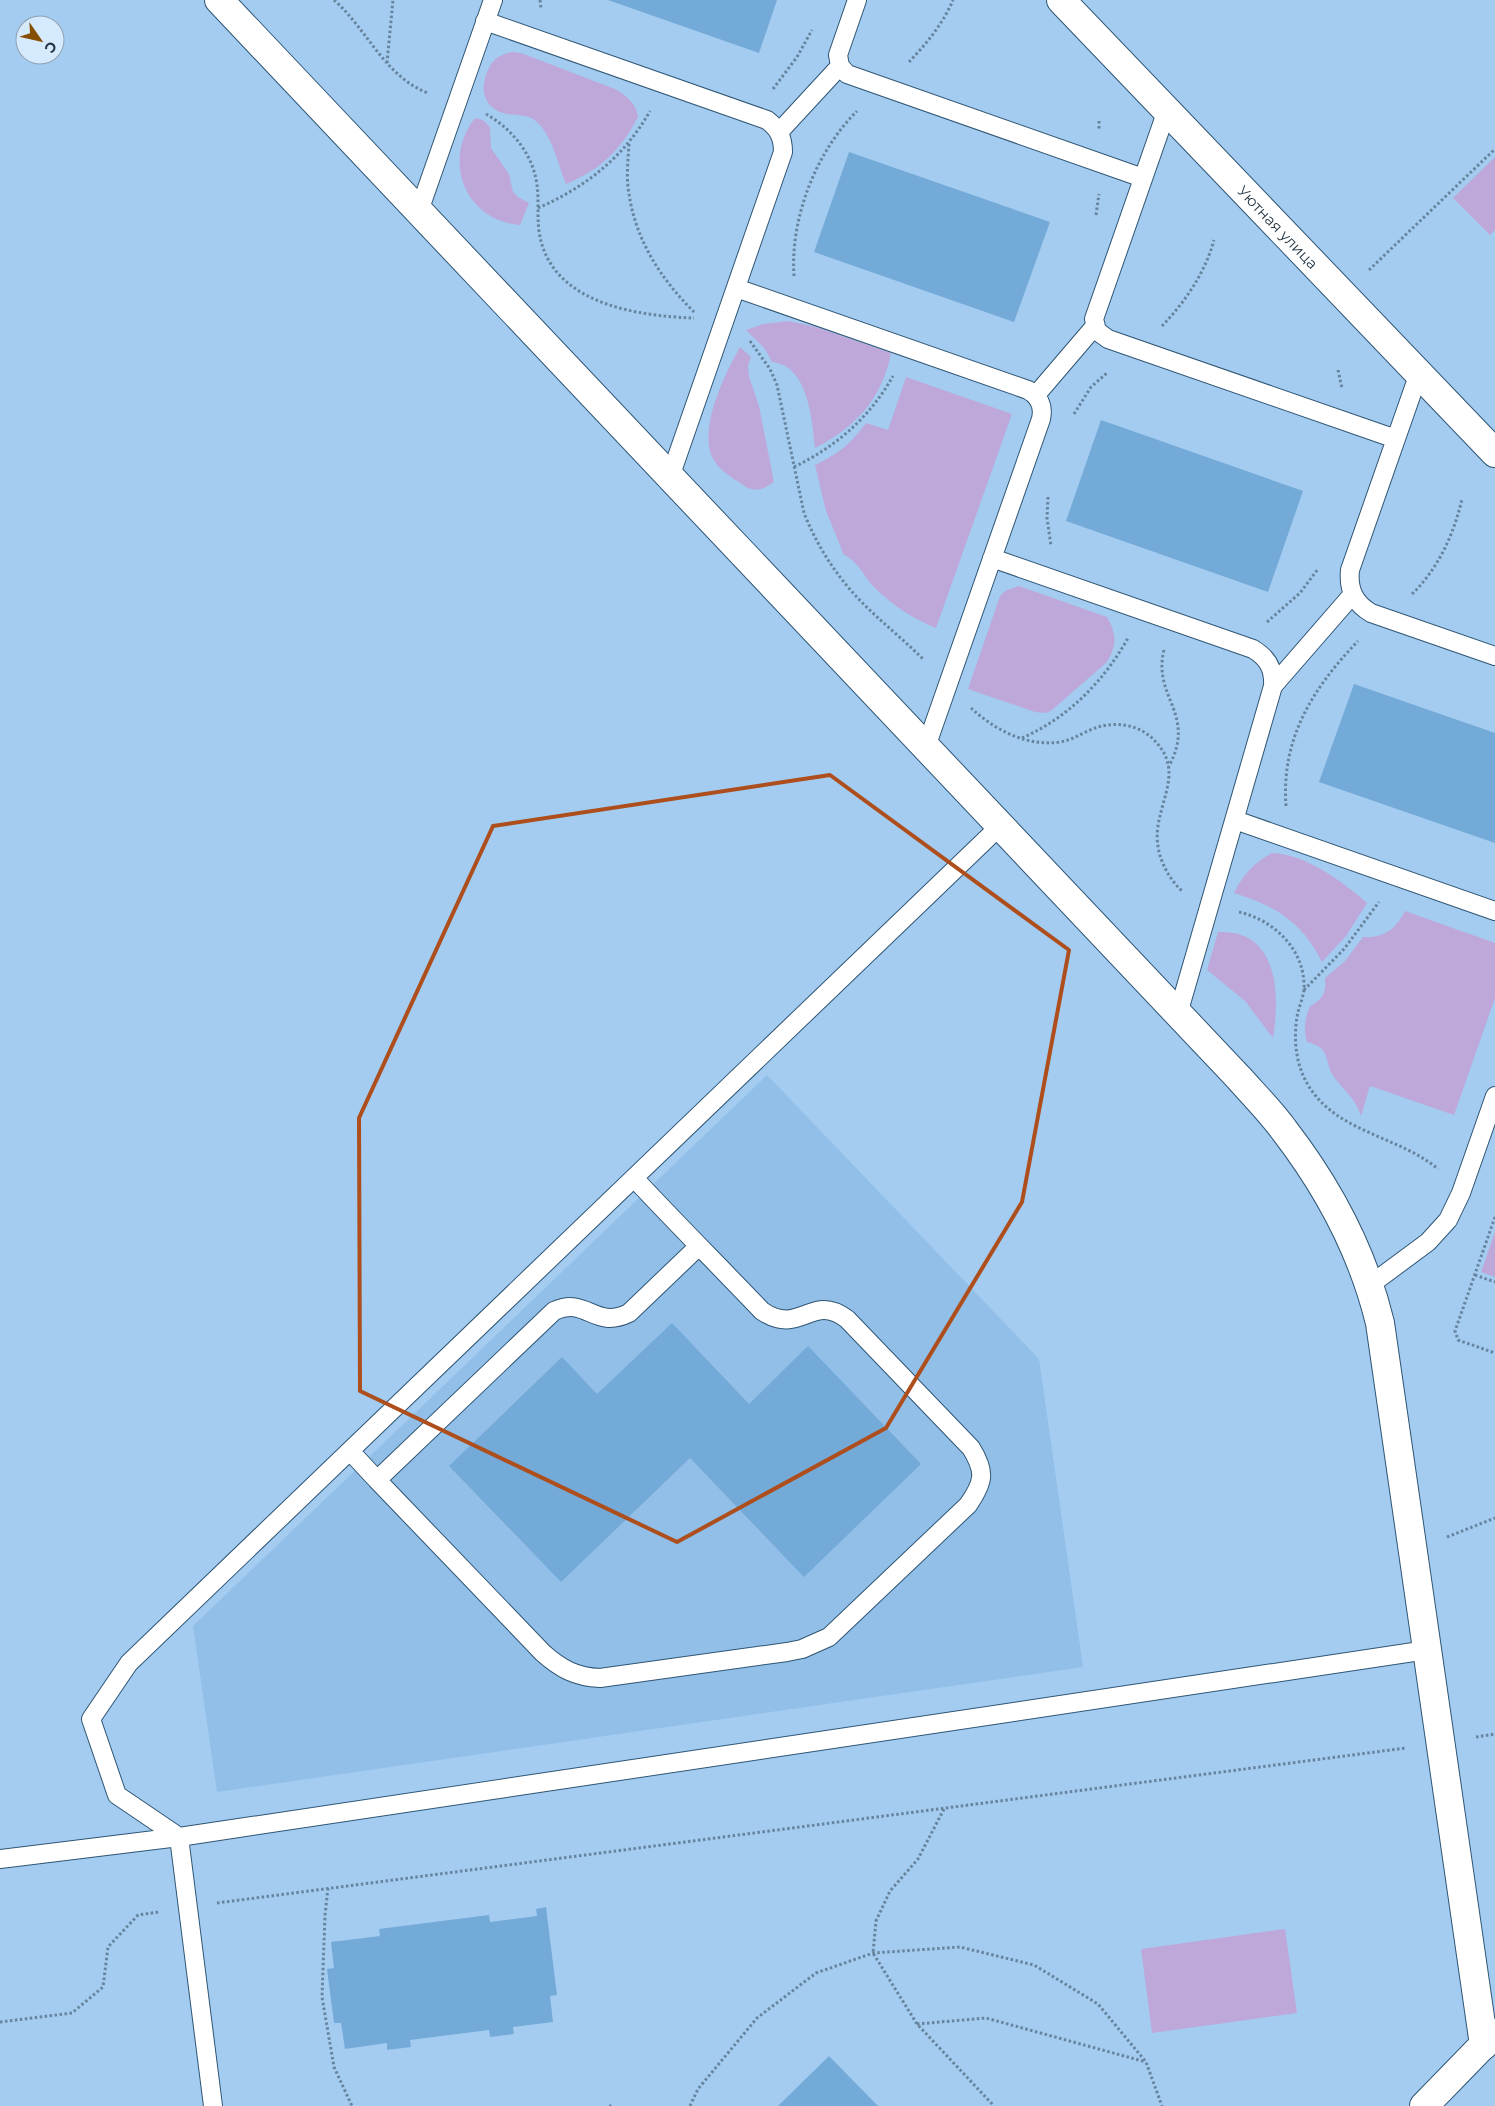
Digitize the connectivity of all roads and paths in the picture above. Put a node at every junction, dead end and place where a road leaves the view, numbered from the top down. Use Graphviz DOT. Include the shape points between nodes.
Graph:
graph roads {
  1 [pos="219,0"];
  2 [pos="334,0"];
  3 [pos="392,0"];
  4 [pos="492,0"];
  5 [pos="857,0"];
  6 [pos="953,0"];
  7 [pos="1061,0"];
  8 [pos="485,22"];
  9 [pos="816,22"];
  10 [pos="387,63"];
  11 [pos="840,66"];
  12 [pos="663,84"];
  13 [pos="881,86"];
  14 [pos="456,103"];
  15 [pos="1167,110"];
  16 [pos="750,114"];
  17 [pos="1099,120"];
  18 [pos="779,132"];
  19 [pos="629,144"];
  20 [pos="1495,150"];
  21 [pos="1100,163"];
  22 [pos="1143,178"];
  23 [pos="538,208"];
  24 [pos="419,212"];
  25 [pos="1095,218"];
  26 [pos="1214,240"];
  27 [pos="736,288"];
  28 [pos="1344,295"];
  29 [pos="798,310"];
  30 [pos="1095,326"];
  31 [pos="723,327"];
  32 [pos="906,348"];
  33 [pos="1136,348"];
  34 [pos="1338,370"];
  35 [pos="1419,373"];
  36 [pos="1036,395"];
  37 [pos="1071,418"];
  38 [pos="1350,423"];
  39 [pos="1396,439"];
  40 [pos="1495,453"];
  41 [pos="794,467"];
  42 [pos="670,477"];
  43 [pos="1048,489"];
  44 [pos="1462,499"];
  45 [pos="992,558"];
  46 [pos="1321,566"];
  47 [pos="1062,582"];
  48 [pos="1353,594"];
  49 [pos="1140,610"];
  50 [pos="1385,618"];
  51 [pos="1172,621"];
  52 [pos="1232,642"];
  53 [pos="1495,656"];
  54 [pos="948,684"];
  55 [pos="1273,686"];
  56 [pos="1021,739"];
  57 [pos="926,747"];
  58 [pos="1168,767"];
  59 [pos="1234,820"];
  60 [pos="1000,826"];
  61 [pos="1292,841"];
  62 [pos="1395,876"];
  63 [pos="1210,904"];
  64 [pos="1495,911"];
  65 [pos="1304,990"];
  66 [pos="1178,1014"];
  67 [pos="1495,1096"];
  68 [pos="634,1178"];
  69 [pos="1461,1192"];
  70 [pos="1495,1217"];
  71 [pos="699,1246"];
  72 [pos="1475,1275"];
  73 [pos="1495,1282"];
  74 [pos="1370,1285"];
  75 [pos="1495,1353"];
  76 [pos="350,1451"];
  77 [pos="377,1480"];
  78 [pos="1495,1518"];
  79 [pos="1414,1550"];
  80 [pos="1428,1650"];
  81 [pos="1495,1734"];
  82 [pos="1441,1744"];
  83 [pos="945,1809"];
  84 [pos="179,1837"];
  85 [pos="0,1859"];
  86 [pos="328,1888"];
  87 [pos="188,1907"];
  88 [pos="873,1953"];
  89 [pos="0,2022"];
  90 [pos="917,2024"];
  91 [pos="1490,2039"];
  92 [pos="1146,2062"];
  93 [pos="213,2106"];
  94 [pos="352,2106"];
  95 [pos="690,2106"];
  96 [pos="994,2106"];
  97 [pos="1162,2106"];
  98 [pos="1424,2106"];
  1 -- 24 [label="street"];
  2 -- 10 [label="path" via="360,27"];
  3 -- 10 [label="path"];
  4 -- 8 [label="lane"];
  5 -- 11 [label="lane" via="838,55"];
  6 -- 13 [label="path" via="924,46"];
  7 -- 15 [label="street, Уютная улица"];
  8 -- 12 [label="lane"];
  8 -- 14 [label="lane"];
  9 -- 16 [label="path" via="797,57"];
  10 -- 14 [label="path" via="419,90"];
  11 -- 13 [label="lane" via="847,74"];
  11 -- 18 [label="lane"];
  12 -- 16 [label="lane"];
  12 -- 19 [label="path" via="653,107"];
  13 -- 21 [label="lane"];
  13 -- 29 [label="path" via="849,118 831,142 812,178 795,243 793,270"];
  14 -- 23 [label="path" via="478,109 515,136 533,166"];
  14 -- 24 [label="lane"];
  15 -- 22 [label="lane"];
  15 -- 28 [label="street, Уютная улица"];
  16 -- 18 [label="lane" via="767,120"];
  17 -- 21 [label="path"];
  18 -- 27 [label="lane" via="783,152"];
  19 -- 23 [label="path" via="574,191"];
  19 -- 23 [label="path" via="628,192 644,247 667,281 700,318 631,310 591,298 574,288 560,275 544,249"];
  20 -- 28 [label="path"];
  21 -- 22 [label="lane"];
  21 -- 25 [label="path"];
  22 -- 30 [label="lane" via="1094,319"];
  24 -- 42 [label="street"];
  26 -- 33 [label="path" via="1200,276 1186,299 1155,334"];
  27 -- 29 [label="lane"];
  27 -- 31 [label="lane"];
  28 -- 35 [label="street, Уютная улица"];
  29 -- 32 [label="lane"];
  30 -- 33 [label="lane" via="1101,336"];
  30 -- 36 [label="lane"];
  31 -- 41 [label="path" via="746,337 770,369 784,412"];
  31 -- 42 [label="lane"];
  32 -- 36 [label="lane"];
  32 -- 41 [label="path" via="885,391 854,428 816,456"];
  33 -- 37 [label="path" via="1091,388"];
  33 -- 38 [label="lane"];
  34 -- 38 [label="path"];
  35 -- 39 [label="lane"];
  35 -- 40 [label="street, Уютная улица"];
  36 -- 45 [label="lane" via="1042,408 1041,419"];
  38 -- 39 [label="lane"];
  39 -- 48 [label="lane" via="1350,570"];
  41 -- 54 [label="path" via="804,513 824,554 841,578 864,605 907,642"];
  42 -- 57 [label="street"];
  43 -- 47 [label="path" via="1047,518 1051,545"];
  44 -- 50 [label="path" via="1457,523 1430,573"];
  45 -- 47 [label="lane"];
  45 -- 54 [label="lane"];
  46 -- 52 [label="path" via="1275,617"];
  47 -- 49 [label="lane"];
  48 -- 50 [label="lane" via="1363,608"];
  48 -- 55 [label="lane"];
  49 -- 51 [label="lane"];
  49 -- 56 [label="path" via="1117,658 1094,688 1065,713"];
  50 -- 53 [label="lane"];
  50 -- 61 [label="path" via="1336,663 1314,694 1297,728 1287,767 1285,796"];
  51 -- 52 [label="lane"];
  51 -- 58 [label="path" via="1162,654 1162,670 1179,732 1178,744"];
  52 -- 55 [label="lane" via="1252,649 1266,660 1272,668"];
  54 -- 56 [label="path" via="988,721"];
  54 -- 57 [label="lane"];
  55 -- 59 [label="lane"];
  56 -- 58 [label="path" via="1061,742 1108,724 1125,725 1151,737 1163,751"];
  57 -- 60 [label="street"];
  58 -- 63 [label="path" via="1170,782 1158,827 1159,852 1164,868 1180,890"];
  59 -- 61 [label="lane"];
  59 -- 63 [label="lane"];
  60 -- 66 [label="street"];
  60 -- 68 [label="lane"];
  61 -- 62 [label="lane"];
  62 -- 64 [label="lane"];
  62 -- 65 [label="path" via="1344,949"];
  63 -- 65 [label="path" via="1251,915 1282,933 1302,971"];
  63 -- 66 [label="lane"];
  65 -- 69 [label="path" via="1295,1034 1296,1053 1315,1095 1346,1121 1427,1160"];
  66 -- 74 [label="street" via="1284,1129 1316,1176 1347,1231"];
  67 -- 69 [label="lane"];
  68 -- 71 [label="lane"];
  68 -- 76 [label="lane"];
  69 -- 74 [label="lane" via="1455,1208 1439,1231"];
  70 -- 72 [label="path"];
  71 -- 77 [label="lane" via="629,1313 619,1318 600,1318 570,1306 554,1311"];
  71 -- 77 [label="lane" via="762,1311 774,1319 793,1320 818,1310 840,1313 971,1448 980,1462 979,1489 968,1505 829,1637 802,1649 600,1678 570,1673 544,1653"];
  72 -- 73 [label="path"];
  72 -- 75 [label="path" via="1455,1336 1461,1342"];
  74 -- 79 [label="street" via="1383,1338"];
  76 -- 77 [label="lane"];
  76 -- 84 [label="lane" via="129,1663 91,1719 117,1795"];
  78 -- 79 [label="path"];
  79 -- 80 [label="street"];
  80 -- 82 [label="street"];
  80 -- 84 [label="lane"];
  81 -- 82 [label="path"];
  82 -- 83 [label="path"];
  82 -- 91 [label="street"];
  83 -- 86 [label="path"];
  83 -- 88 [label="path" via="918,1859 890,1891 876,1921"];
  84 -- 85 [label="lane"];
  84 -- 87 [label="lane"];
  86 -- 87 [label="path"];
  86 -- 94 [label="path" via="322,1997 334,2067"];
  87 -- 89 [label="path" via="138,1915 108,1947 103,1987 72,2013"];
  87 -- 93 [label="lane"];
  88 -- 90 [label="path"];
  88 -- 92 [label="path" via="960,1947 1034,1965 1098,2004"];
  88 -- 95 [label="path" via="816,1973 757,2018 698,2089"];
  90 -- 92 [label="path" via="986,2018"];
  90 -- 96 [label="path"];
  91 -- 98 [label="street"];
  92 -- 97 [label="path"];
}
